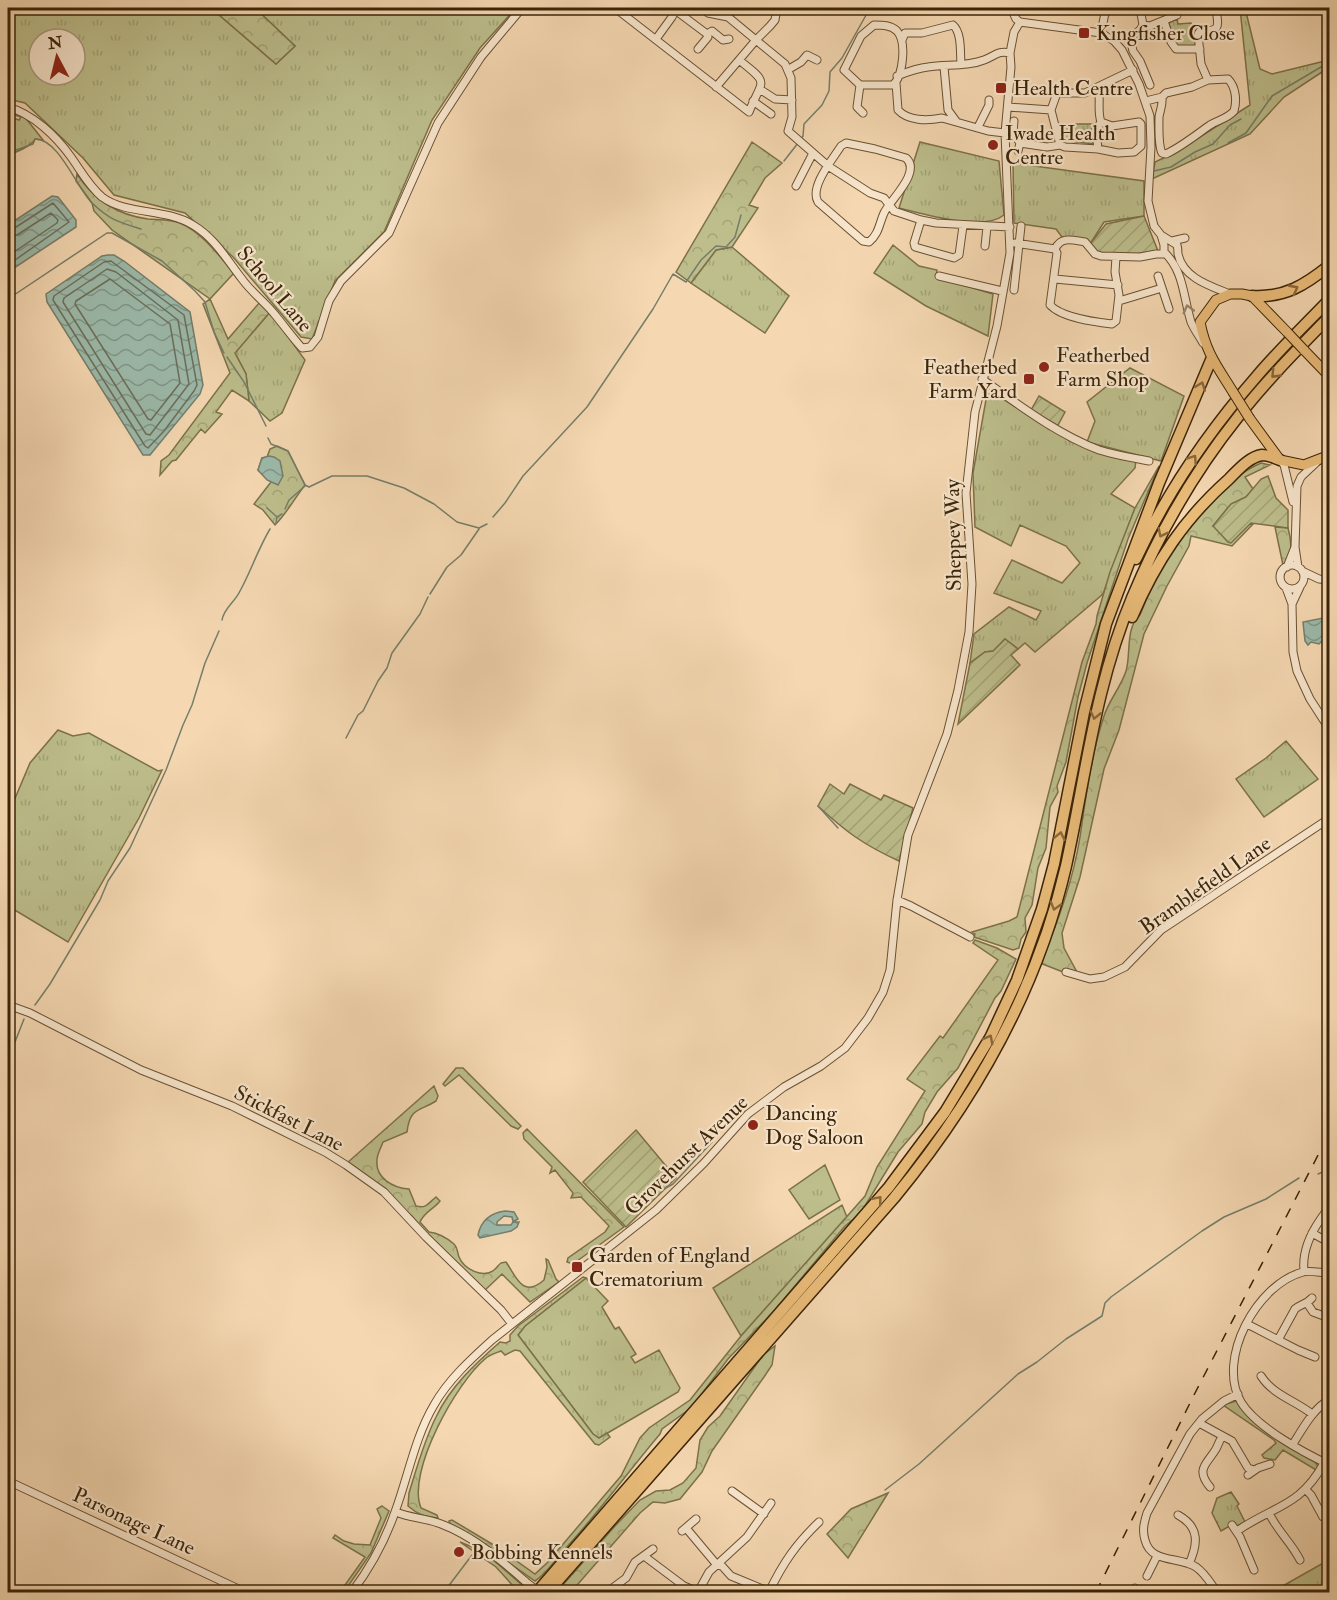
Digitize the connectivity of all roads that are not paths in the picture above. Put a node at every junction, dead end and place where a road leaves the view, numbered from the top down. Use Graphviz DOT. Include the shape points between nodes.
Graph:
graph roads {
  1 [pos="522,8"];
  2 [pos="615,8"];
  3 [pos="702,8"];
  4 [pos="777,8"];
  5 [pos="1011,8"];
  6 [pos="1106,8"];
  7 [pos="1140,8"];
  8 [pos="1216,8"];
  9 [pos="675,9"];
  10 [pos="718,11"];
  11 [pos="1177,15"];
  12 [pos="1164,21"];
  13 [pos="1020,22"];
  14 [pos="1143,25"];
  15 [pos="1101,33"];
  16 [pos="707,34"];
  17 [pos="656,39"];
  18 [pos="729,39"];
  19 [pos="756,40"];
  20 [pos="902,40"];
  21 [pos="698,49"];
  22 [pos="1200,49"];
  23 [pos="1010,53"];
  24 [pos="739,60"];
  25 [pos="817,60"];
  26 [pos="961,64"];
  27 [pos="944,67"];
  28 [pos="789,69"];
  29 [pos="1133,70"];
  30 [pos="896,79"];
  31 [pos="1208,80"];
  32 [pos="860,85"];
  33 [pos="1150,85"];
  34 [pos="716,87"];
  35 [pos="1098,88"];
  36 [pos="761,90"];
  37 [pos="1162,97"];
  38 [pos="792,100"];
  39 [pos="988,100"];
  40 [pos="753,101"];
  41 [pos="1146,101"];
  42 [pos="1008,106"];
  43 [pos="8,107"];
  44 [pos="948,110"];
  45 [pos="1051,110"];
  46 [pos="863,113"];
  47 [pos="771,114"];
  48 [pos="942,118"];
  49 [pos="956,121"];
  50 [pos="1014,121"];
  51 [pos="1101,122"];
  52 [pos="978,127"];
  53 [pos="1005,133"];
  54 [pos="1060,145"];
  55 [pos="1098,149"];
  56 [pos="813,153"];
  57 [pos="828,166"];
  58 [pos="796,186"];
  59 [pos="889,204"];
  60 [pos="921,220"];
  61 [pos="963,226"];
  62 [pos="1021,226"];
  63 [pos="987,227"];
  64 [pos="1010,227"];
  65 [pos="1161,235"];
  66 [pos="1010,242"];
  67 [pos="1173,242"];
  68 [pos="1019,244"];
  69 [pos="985,246"];
  70 [pos="1055,249"];
  71 [pos="1166,251"];
  72 [pos="1178,251"];
  73 [pos="1116,257"];
  74 [pos="1329,265"];
  75 [pos="939,276"];
  76 [pos="1158,276"];
  77 [pos="1055,279"];
  78 [pos="1119,285"];
  79 [pos="1162,288"];
  80 [pos="1014,290"];
  81 [pos="1002,291"];
  82 [pos="1230,294"];
  83 [pos="1252,296"];
  84 [pos="1329,299"];
  85 [pos="1119,301"];
  86 [pos="1169,309"];
  87 [pos="1329,316"];
  88 [pos="1211,360"];
  89 [pos="1329,376"];
  90 [pos="982,380"];
  91 [pos="1329,455"];
  92 [pos="1280,460"];
  93 [pos="1149,461"];
  94 [pos="1318,461"];
  95 [pos="1329,461"];
  96 [pos="1295,507"];
  97 [pos="1295,547"];
  98 [pos="1287,567"];
  99 [pos="1300,569"];
  100 [pos="1319,579"];
  101 [pos="1329,580"];
  102 [pos="1301,584"];
  103 [pos="1286,588"];
  104 [pos="1292,604"];
  105 [pos="1091,683"];
  106 [pos="1103,684"];
  107 [pos="1329,730"];
  108 [pos="1329,818"];
  109 [pos="897,900"];
  110 [pos="970,937"];
  111 [pos="1066,972"];
  112 [pos="8,1005"];
  113 [pos="1329,1204"];
  114 [pos="1312,1233"];
  115 [pos="1329,1243"];
  116 [pos="1304,1271"];
  117 [pos="1329,1273"];
  118 [pos="1329,1318"];
  119 [pos="512,1324"];
  120 [pos="1247,1324"];
  121 [pos="1278,1340"];
  122 [pos="1310,1358"];
  123 [pos="1263,1382"];
  124 [pos="1238,1394"];
  125 [pos="1329,1399"];
  126 [pos="1312,1414"];
  127 [pos="1199,1423"];
  128 [pos="1222,1436"];
  129 [pos="1293,1444"];
  130 [pos="1270,1464"];
  131 [pos="1327,1464"];
  132 [pos="8,1481"];
  133 [pos="1210,1487"];
  134 [pos="1306,1490"];
  135 [pos="732,1491"];
  136 [pos="771,1503"];
  137 [pos="396,1512"];
  138 [pos="1269,1513"];
  139 [pos="764,1514"];
  140 [pos="1178,1515"];
  141 [pos="1329,1518"];
  142 [pos="696,1519"];
  143 [pos="819,1522"];
  144 [pos="654,1549"];
  145 [pos="644,1556"];
  146 [pos="1157,1556"];
  147 [pos="1300,1560"];
  148 [pos="1189,1564"];
  149 [pos="717,1565"];
  150 [pos="1254,1570"];
  151 [pos="1147,1576"];
  152 [pos="698,1592"];
  153 [pos="769,1592"];
  154 [pos="245,1593"];
  155 [pos="352,1593"];
  156 [pos="538,1593"];
  157 [pos="548,1593"];
  158 [pos="607,1593"];
  159 [pos="1217,1593"];
  1 -- 43 [label="street, School Lane" via="481,57 438,123 389,233 341,281 310,347 302,348 199,229 162,213 110,203 90,185 51,135 29,116"];
  2 -- 17 [label="street"];
  3 -- 10 [label="street"];
  4 -- 19 [label="street" via="775,20"];
  5 -- 13 [label="street"];
  6 -- 15 [label="street"];
  7 -- 14 [label="street"];
  8 -- 22 [label="street" via="1218,25 1214,31 1200,31"];
  9 -- 16 [label="street"];
  9 -- 17 [label="street"];
  10 -- 19 [label="street"];
  11 -- 12 [label="street"];
  12 -- 14 [label="street"];
  12 -- 22 [label="street" via="1176,49"];
  13 -- 15 [label="street"];
  13 -- 23 [label="street"];
  14 -- 33 [label="street" via="1130,38"];
  15 -- 29 [label="street" via="1119,45"];
  16 -- 18 [label="street" via="712,31 723,40"];
  16 -- 21 [label="street"];
  17 -- 34 [label="street"];
  19 -- 24 [label="street"];
  19 -- 28 [label="street"];
  20 -- 26 [label="street" via="905,33 953,25 958,34"];
  20 -- 30 [label="street" via="903,65"];
  20 -- 32 [label="street" via="892,27 874,25 861,36 844,70"];
  22 -- 31 [label="street"];
  23 -- 26 [label="street" via="999,52 983,61"];
  23 -- 42 [label="street"];
  24 -- 34 [label="street"];
  24 -- 36 [label="street" via="760,78"];
  25 -- 28 [label="street" via="810,54"];
  26 -- 27 [label="street"];
  27 -- 30 [label="street" via="905,72"];
  27 -- 44 [label="street"];
  28 -- 38 [label="street"];
  29 -- 35 [label="street"];
  29 -- 41 [label="street"];
  30 -- 32 [label="street" via="892,85"];
  30 -- 48 [label="street" via="898,110 905,117"];
  31 -- 37 [label="street"];
  31 -- 37 [label="street" via="1228,79 1236,103 1234,111 1166,154 1158,142"];
  32 -- 46 [label="street" via="857,107"];
  34 -- 40 [label="street" via="749,112"];
  35 -- 45 [label="street" via="1085,93 1057,93"];
  35 -- 51 [label="street"];
  36 -- 38 [label="street" via="775,99"];
  36 -- 40 [label="street"];
  37 -- 41 [label="street"];
  38 -- 56 [label="street" via="788,129"];
  39 -- 52 [label="street"];
  40 -- 47 [label="street"];
  41 -- 65 [label="street" via="1151,130 1148,201 1154,226"];
  42 -- 45 [label="street"];
  42 -- 53 [label="street"];
  44 -- 48 [label="street"];
  44 -- 49 [label="street"];
  45 -- 54 [label="street"];
  48 -- 49 [label="street"];
  49 -- 52 [label="street"];
  50 -- 54 [label="street" via="1013,133 1019,147"];
  51 -- 55 [label="street" via="1096,130"];
  51 -- 55 [label="street" via="1112,126 1139,122 1141,146 1130,153"];
  52 -- 53 [label="street"];
  53 -- 64 [label="street"];
  54 -- 55 [label="street"];
  56 -- 57 [label="street"];
  56 -- 58 [label="street"];
  57 -- 59 [label="street"];
  57 -- 59 [label="street" via="846,144 906,158 910,167 902,190"];
  57 -- 59 [label="street" via="816,198 863,241 869,242 880,229"];
  59 -- 60 [label="street" via="894,211"];
  60 -- 61 [label="street"];
  60 -- 61 [label="street" via="915,247 954,258 959,255"];
  61 -- 63 [label="street"];
  62 -- 68 [label="street"];
  63 -- 64 [label="street"];
  63 -- 69 [label="street"];
  64 -- 66 [label="street"];
  65 -- 67 [label="street"];
  65 -- 71 [label="street"];
  66 -- 68 [label="street"];
  66 -- 81 [label="street, Sheppey Way"];
  67 -- 71 [label="street" via="1168,242"];
  67 -- 72 [label="street" via="1185,238"];
  68 -- 70 [label="street"];
  68 -- 80 [label="street"];
  70 -- 73 [label="street" via="1063,239 1085,242 1095,254"];
  70 -- 77 [label="street"];
  71 -- 72 [label="street"];
  71 -- 73 [label="street"];
  88 -- 71 [label="street, one-way" via="1192,323 1177,268"];
  72 -- 82 [label="street" via="1194,279"];
  73 -- 78 [label="street" via="1115,280"];
  83 -- 74 [label="highway, one-way" via="1285,294"];
  75 -- 81 [label="street"];
  76 -- 79 [label="street"];
  77 -- 78 [label="street"];
  77 -- 85 [label="street" via="1050,305 1072,317 1112,324"];
  78 -- 85 [label="street"];
  79 -- 85 [label="street"];
  79 -- 86 [label="street"];
  81 -- 90 [label="street, Sheppey Way"];
  82 -- 83 [label="main road"];
  82 -- 88 [label="main road" via="1212,303 1200,322"];
  83 -- 89 [label="main road, bridge"];
  105 -- 84 [label="highway, one-way" via="1123,588 1175,486 1243,392"];
  87 -- 106 [label="highway, one-way" via="1236,419 1186,490 1131,599"];
  88 -- 92 [label="main road, bridge"];
  105 -- 88 [label="highway, one-way" via="1125,570"];
  90 -- 93 [label="street" via="1080,442 1101,451"];
  90 -- 109 [label="street, Sheppey Way" via="966,493 972,584 965,655 939,758 908,836"];
  91 -- 94 [label="main road"];
  92 -- 94 [label="main road" via="1304,465"];
  92 -- 96 [label="street"];
  92 -- 106 [label="highway" via="1261,455 1248,461 1190,517 1151,576"];
  94 -- 95 [label="main road"];
  94 -- 96 [label="street" via="1301,477"];
  96 -- 97 [label="street"];
  97 -- 98 [label="street"];
  97 -- 99 [label="street"];
  98 -- 99 [label="street"];
  98 -- 103 [label="street" via="1281,576"];
  99 -- 100 [label="street"];
  99 -- 102 [label="street"];
  100 -- 101 [label="street"];
  100 -- 102 [label="street"];
  102 -- 103 [label="street" via="1295,589"];
  102 -- 104 [label="street"];
  103 -- 104 [label="street"];
  104 -- 107 [label="street" via="1293,652 1298,671"];
  156 -- 105 [label="highway, one-way" via="878,1201 962,1086 1008,999 1042,909"];
  106 -- 157 [label="highway, one-way" via="1054,910 1027,986 973,1092 894,1198"];
  108 -- 111 [label="street, Bramblefield Lane" via="1161,930 1125,967 1090,979"];
  109 -- 110 [label="street"];
  109 -- 119 [label="street, Grovehurst Avenue" via="886,982 877,1004 845,1048 748,1114 656,1210"];
  112 -- 119 [label="street, Stickfast Lane" via="141,1070 232,1107 346,1165 384,1192"];
  113 -- 114 [label="street"];
  114 -- 115 [label="street"];
  114 -- 116 [label="street" via="1304,1253"];
  116 -- 117 [label="street"];
  116 -- 120 [label="street" via="1277,1285 1263,1298"];
  118 -- 121 [label="street" via="1312,1312 1310,1300 1295,1309"];
  119 -- 137 [label="street, Grovehurst Avenue" via="470,1361 435,1403 423,1427"];
  120 -- 121 [label="street"];
  120 -- 124 [label="street" via="1234,1364"];
  121 -- 122 [label="street"];
  123 -- 126 [label="street"];
  124 -- 127 [label="street"];
  124 -- 129 [label="street" via="1259,1422"];
  125 -- 126 [label="street"];
  126 -- 129 [label="street"];
  127 -- 128 [label="street"];
  127 -- 146 [label="street" via="1143,1524 1146,1545"];
  128 -- 130 [label="street" via="1239,1446 1251,1472"];
  128 -- 133 [label="street" via="1204,1462 1203,1473"];
  129 -- 131 [label="street"];
  131 -- 134 [label="street"];
  132 -- 154 [label="street, Parsonage Lane"];
  134 -- 138 [label="street"];
  134 -- 141 [label="street" via="1323,1517"];
  135 -- 139 [label="street"];
  136 -- 139 [label="street"];
  137 -- 155 [label="street, Grovehurst Avenue" via="375,1557"];
  137 -- 156 [label="street, bridge" via="459,1533 496,1557"];
  138 -- 147 [label="street"];
  138 -- 150 [label="street" via="1234,1528"];
  139 -- 149 [label="street" via="747,1537"];
  140 -- 148 [label="street" via="1190,1525 1196,1538"];
  142 -- 149 [label="street" via="684,1529"];
  143 -- 153 [label="street" via="784,1561"];
  144 -- 145 [label="street"];
  145 -- 152 [label="street"];
  145 -- 158 [label="street"];
  146 -- 148 [label="street"];
  146 -- 151 [label="street"];
  148 -- 159 [label="street" via="1203,1574"];
  149 -- 152 [label="street"];
  149 -- 153 [label="street" via="731,1576"];
}
